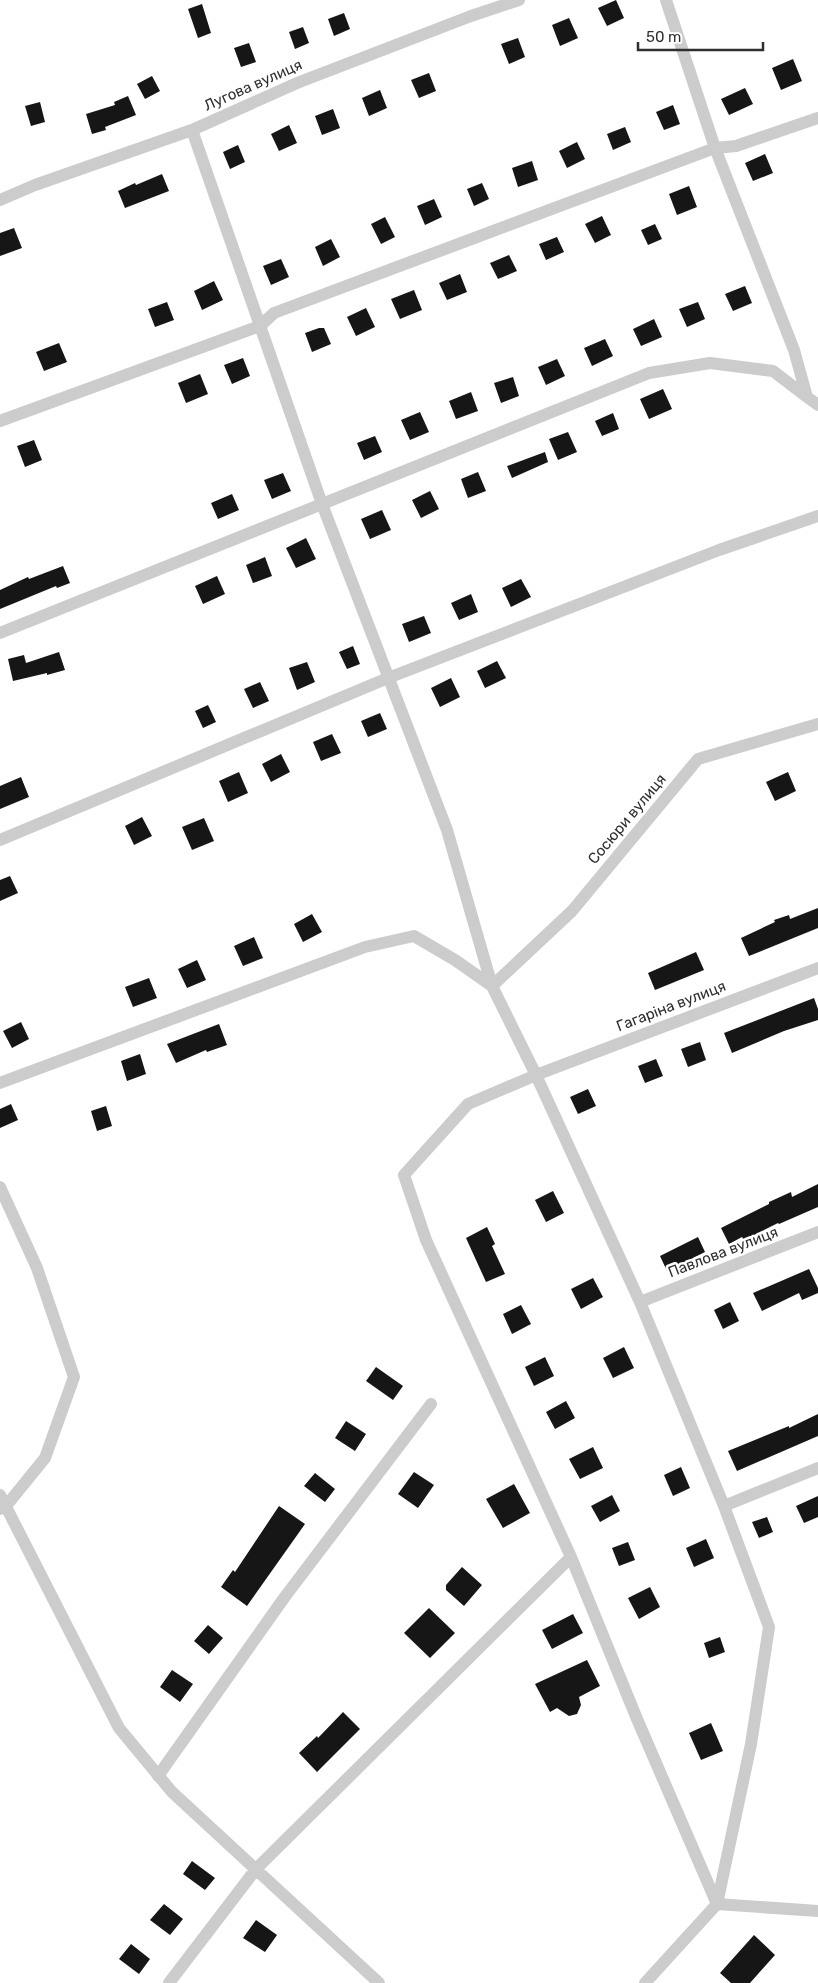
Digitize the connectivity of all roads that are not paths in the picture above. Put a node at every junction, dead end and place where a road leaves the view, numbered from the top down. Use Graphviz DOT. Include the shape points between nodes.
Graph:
graph roads {
  1 [pos="519,0"];
  2 [pos="666,0"];
  3 [pos="818,118"];
  4 [pos="192,130"];
  5 [pos="715,148"];
  6 [pos="0,200"];
  7 [pos="260,326"];
  8 [pos="807,396"];
  9 [pos="818,405"];
  10 [pos="0,421"];
  11 [pos="322,504"];
  12 [pos="818,516"];
  13 [pos="0,633"];
  14 [pos="388,678"];
  15 [pos="818,724"];
  16 [pos="0,840"];
  17 [pos="818,968"];
  18 [pos="492,986"];
  19 [pos="536,1075"];
  20 [pos="0,1083"];
  21 [pos="0,1187"];
  22 [pos="818,1232"];
  23 [pos="640,1302"];
  24 [pos="431,1404"];
  25 [pos="818,1468"];
  26 [pos="2,1503"];
  27 [pos="724,1506"];
  28 [pos="571,1557"];
  29 [pos="158,1776"];
  30 [pos="256,1869"];
  31 [pos="717,1904"];
  32 [pos="818,1911"];
  33 [pos="369,1974"];
  34 [pos="169,1983"];
  35 [pos="359,1983"];
  36 [pos="379,1983"];
  37 [pos="645,1983"];
  1 -- 4 [label="street, Лугова вулиця" via="297,83"];
  2 -- 5 [label="street"];
  3 -- 5 [label="street" via="736,146"];
  4 -- 6 [label="street, Лугова вулиця"];
  4 -- 7 [label="street"];
  5 -- 7 [label="street" via="274,313"];
  5 -- 8 [label="street" via="790,341"];
  7 -- 10 [label="street"];
  7 -- 11 [label="street"];
  8 -- 9 [label="street"];
  8 -- 11 [label="street" via="773,371 710,363 649,373"];
  11 -- 13 [label="street"];
  11 -- 14 [label="street"];
  12 -- 14 [label="street" via="719,550"];
  14 -- 16 [label="street"];
  14 -- 18 [label="street" via="447,830"];
  15 -- 18 [label="street, Сосюри вулиця" via="698,759 572,911"];
  17 -- 19 [label="street, Гагаріна вулиця"];
  18 -- 19 [label="street"];
  18 -- 20 [label="street" via="414,936 365,947"];
  19 -- 23 [label="street"];
  19 -- 28 [label="street, Гагаріна вулиця" via="468,1104 404,1175 426,1240"];
  21 -- 26 [label="street" via="37,1268 74,1377 45,1458"];
  22 -- 23 [label="street, Павлова вулиця"];
  23 -- 27 [label="street"];
  24 -- 29 [label="street" via="284,1598"];
  25 -- 27 [label="street"];
  26 -- 29 [label="street" via="119,1728"];
  27 -- 31 [label="street" via="769,1628 751,1744"];
  28 -- 30 [label="street"];
  28 -- 31 [label="street"];
  29 -- 30 [label="street"];
  30 -- 33 [label="street"];
  30 -- 34 [label="street"];
  31 -- 32 [label="street"];
  31 -- 37 [label="street"];
  33 -- 35 [label="street"];
  33 -- 36 [label="street"];
}
